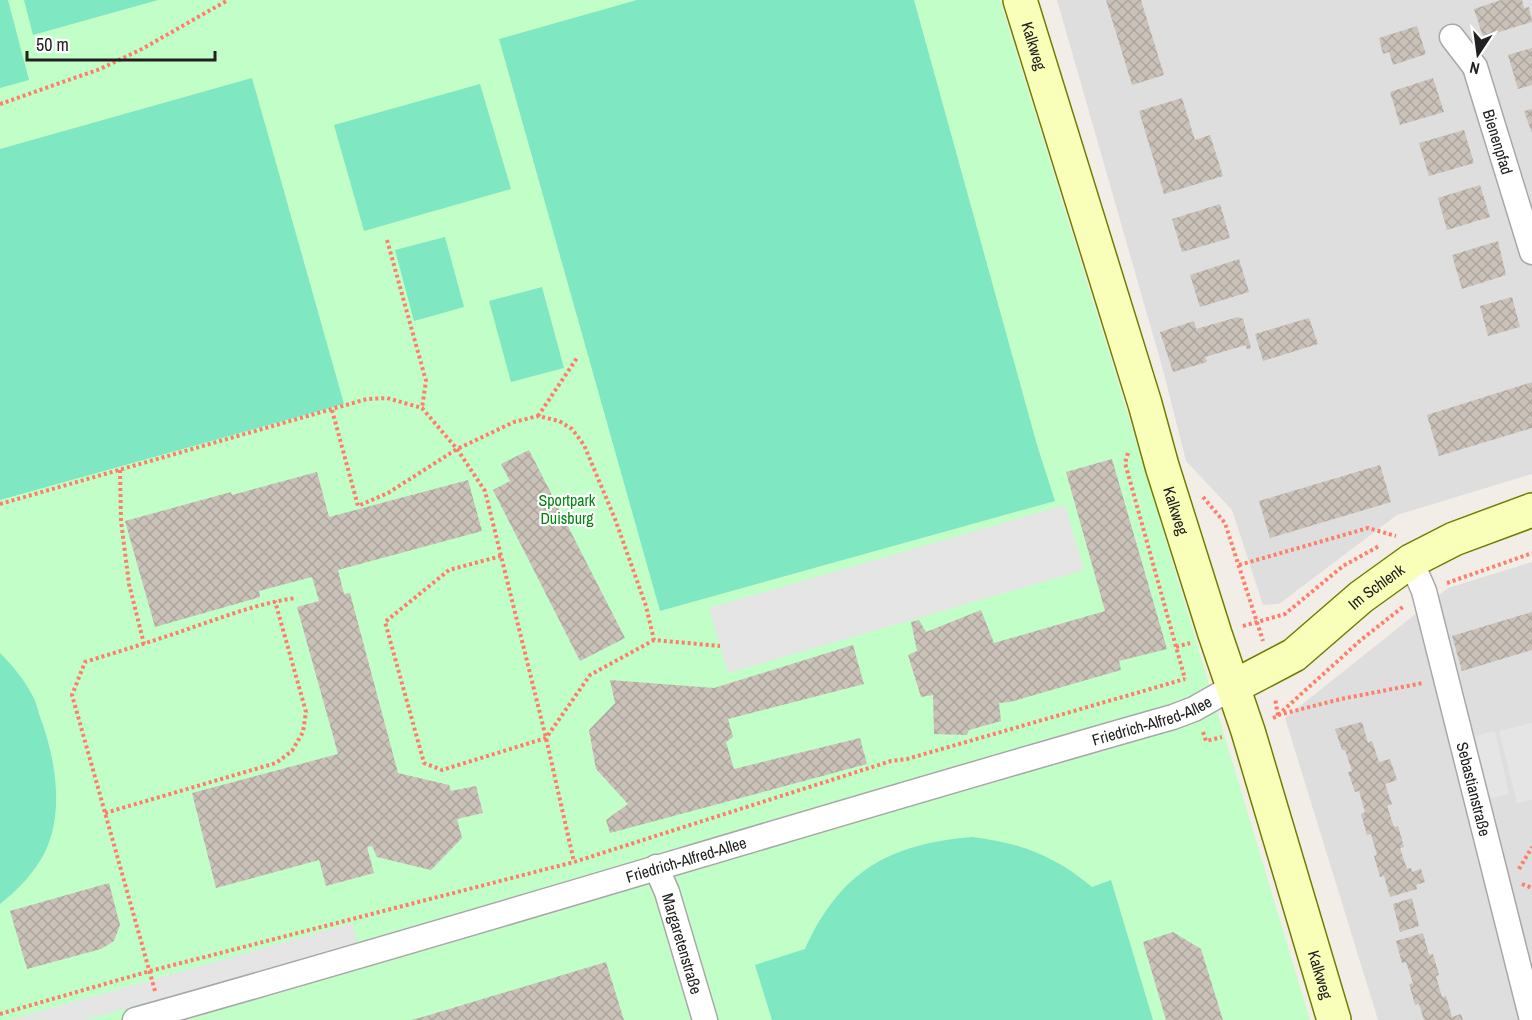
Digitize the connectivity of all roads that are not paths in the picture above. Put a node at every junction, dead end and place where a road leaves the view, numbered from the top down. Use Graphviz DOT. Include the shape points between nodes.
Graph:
graph roads {
  1 [pos="1020,0"];
  2 [pos="1452,37"];
  3 [pos="1532,252"];
  4 [pos="1532,510"];
  5 [pos="1404,548"];
  6 [pos="1233,687"];
  7 [pos="656,867"];
  8 [pos="135,1020"];
  9 [pos="705,1020"];
  10 [pos="1334,1020"];
  11 [pos="1532,1020"];
  1 -- 6 [label="street, Kalkweg"];
  2 -- 3 [label="street, Bienenpfad" via="1475,67"];
  4 -- 5 [label="street, Im Schlenk" via="1454,539"];
  5 -- 6 [label="street, Im Schlenk" via="1361,597 1294,655"];
  5 -- 11 [label="street, Sebastianstraße" via="1424,591"];
  6 -- 7 [label="street, Friedrich-Alfred-Allee" via="1173,717"];
  6 -- 10 [label="street, Kalkweg"];
  7 -- 8 [label="street, Friedrich-Alfred-Allee"];
  7 -- 9 [label="street, Margaretenstraße"];
}
